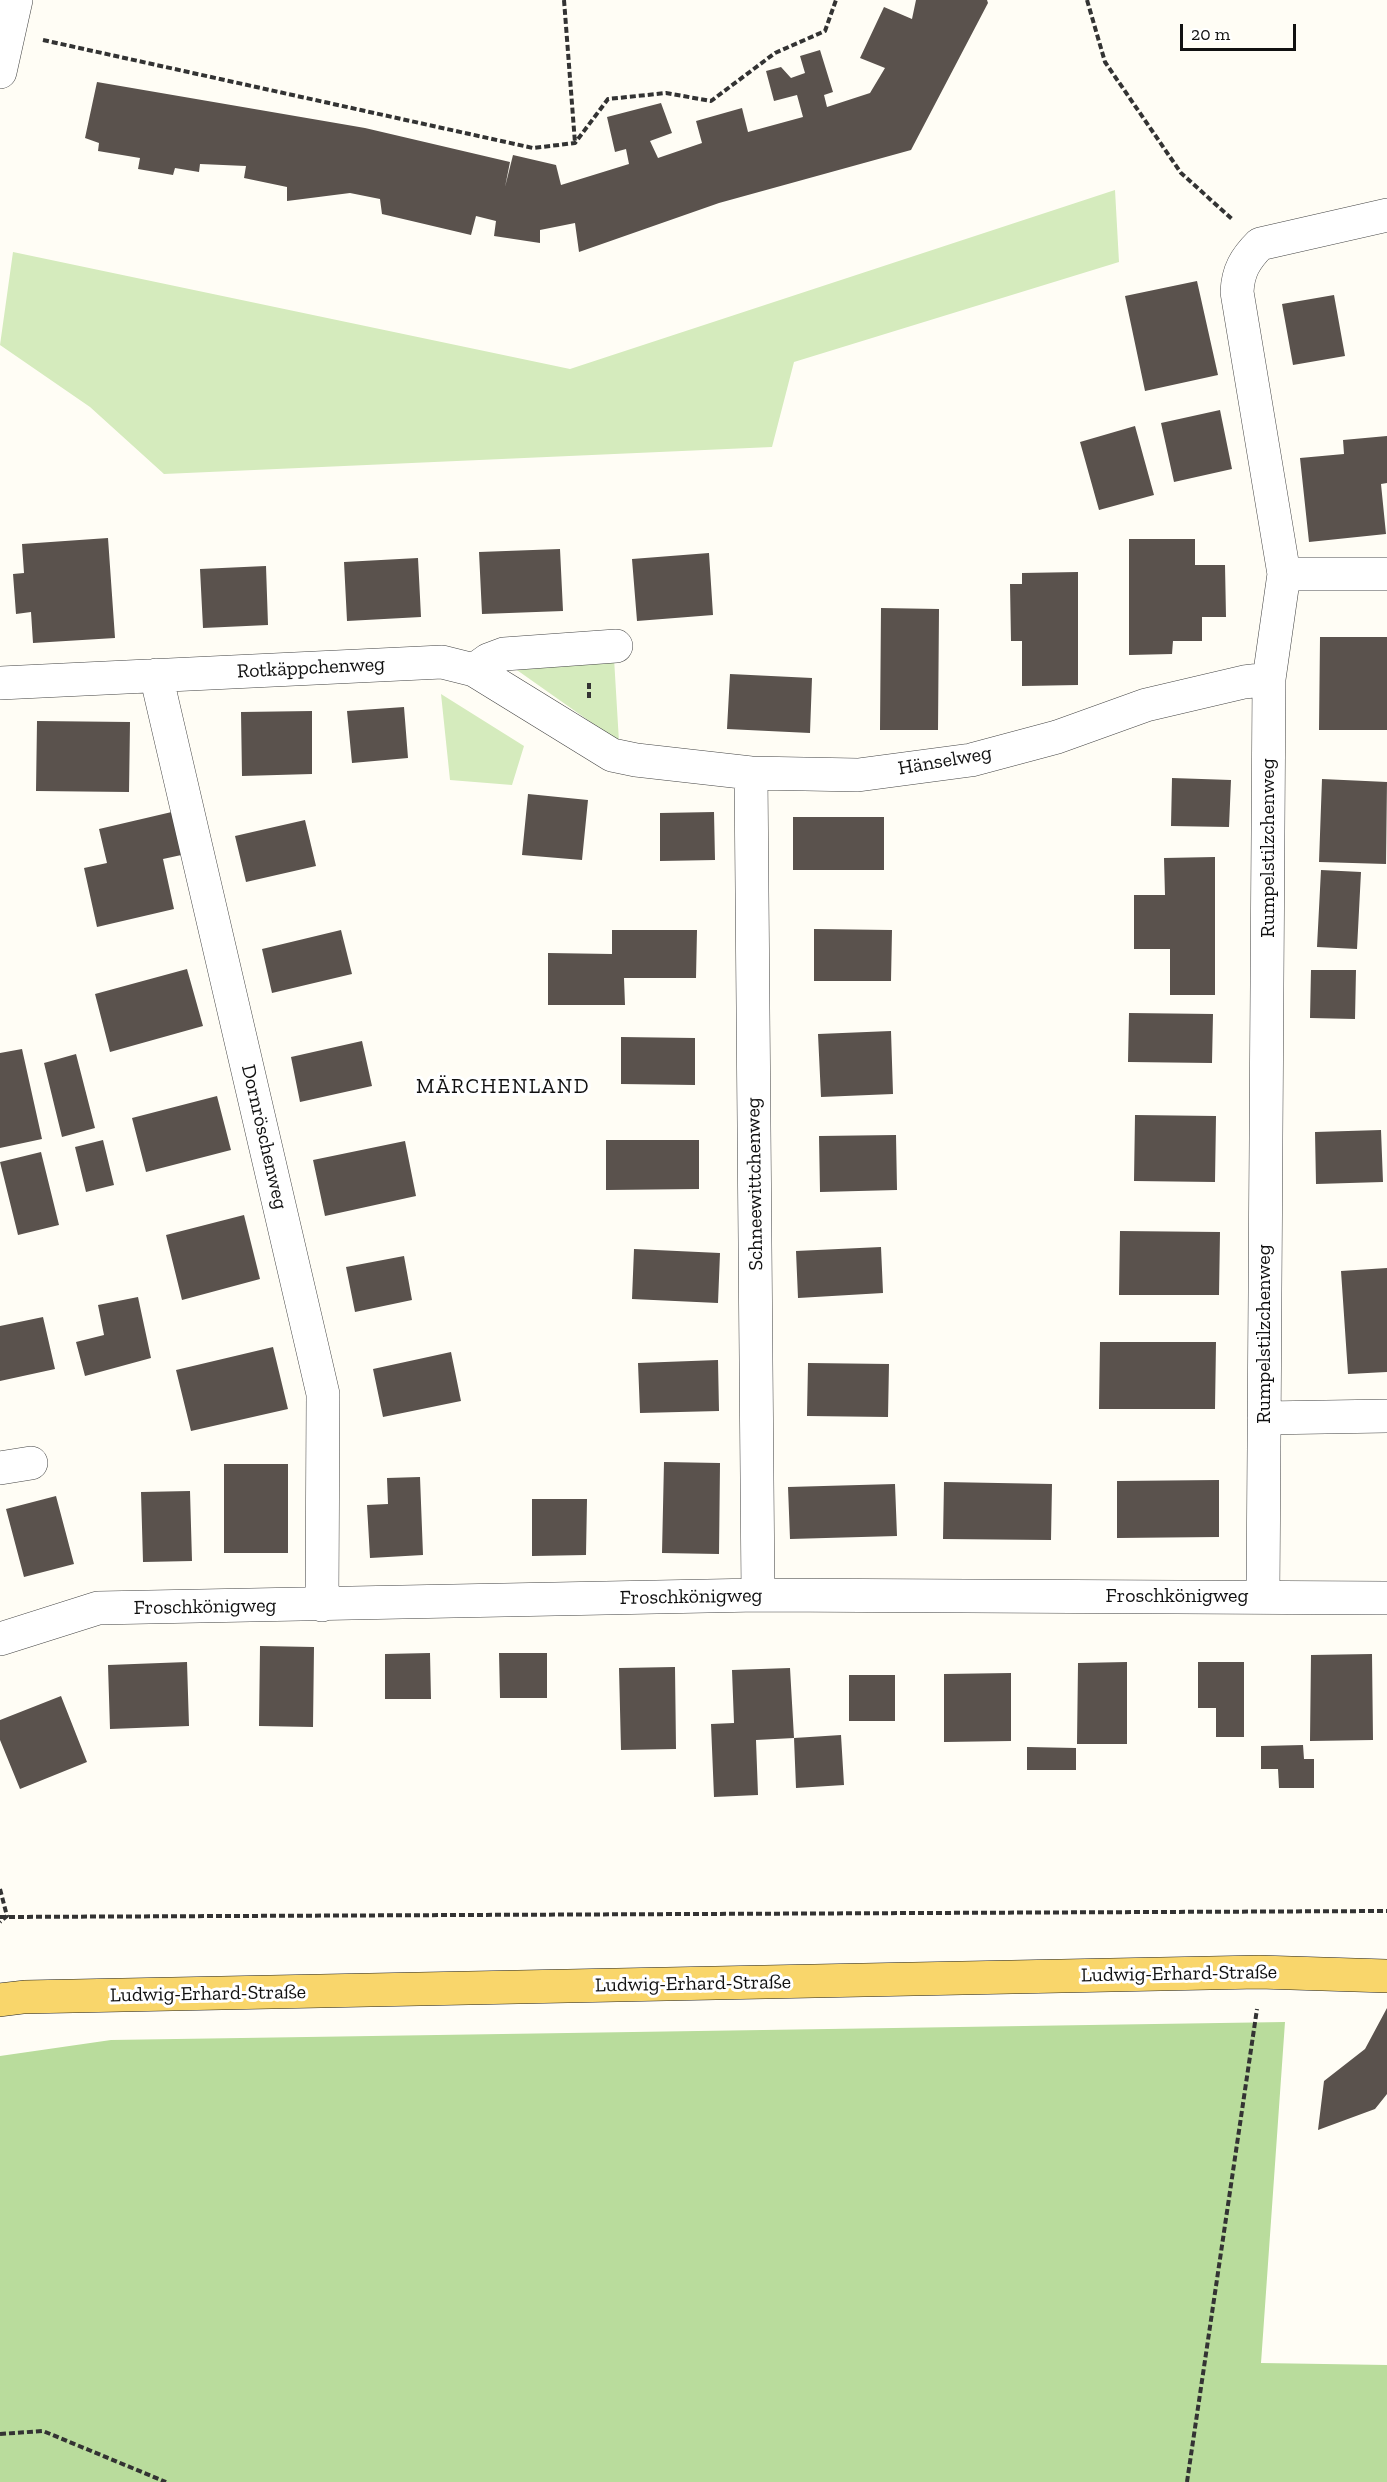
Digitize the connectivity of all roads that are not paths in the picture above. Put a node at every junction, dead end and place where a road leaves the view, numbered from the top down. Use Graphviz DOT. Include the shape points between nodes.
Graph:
graph roads {
  1 [pos="16,0"];
  2 [pos="0,72"];
  3 [pos="1387,215"];
  4 [pos="1284,574"];
  5 [pos="1387,574"];
  6 [pos="616,646"];
  7 [pos="474,670"];
  8 [pos="156,675"];
  9 [pos="1269,680"];
  10 [pos="0,683"];
  11 [pos="612,755"];
  12 [pos="751,773"];
  13 [pos="1387,1416"];
  14 [pos="1264,1418"];
  15 [pos="758,1595"];
  16 [pos="1263,1596"];
  17 [pos="1387,1598"];
  18 [pos="322,1605"];
  19 [pos="0,1639"];
  20 [pos="1387,1976"];
  21 [pos="0,2000"];
  1 -- 2 [label="street"];
  3 -- 4 [label="street, Rumpelstilzchenweg" via="1260,244 1238,273 1237,292"];
  4 -- 5 [label="street"];
  4 -- 9 [label="street, Rumpelstilzchenweg"];
  6 -- 7 [label="street" via="504,654"];
  7 -- 8 [label="street, Rotkäppchenweg" via="442,662"];
  7 -- 11 [label="street, Rotkäppchenweg"];
  8 -- 10 [label="street, Rotkäppchenweg"];
  8 -- 18 [label="street, Dornröschenweg" via="323,1394"];
  9 -- 12 [label="street, Hänselweg" via="1244,682 1146,705 1057,737 970,760 858,775"];
  9 -- 14 [label="street, Rumpelstilzchenweg"];
  11 -- 12 [label="street, Hänselweg"];
  12 -- 15 [label="street, Schneewittchenweg"];
  13 -- 14 [label="street"];
  14 -- 16 [label="street, Rumpelstilzchenweg"];
  15 -- 16 [label="street, Froschkönigweg"];
  15 -- 18 [label="street, Froschkönigweg"];
  16 -- 17 [label="street, Froschkönigweg"];
  18 -- 19 [label="street, Froschkönigweg" via="98,1608"];
  20 -- 21 [label="main road, Ludwig-Erhard-Straße" via="1259,1972"];
}
